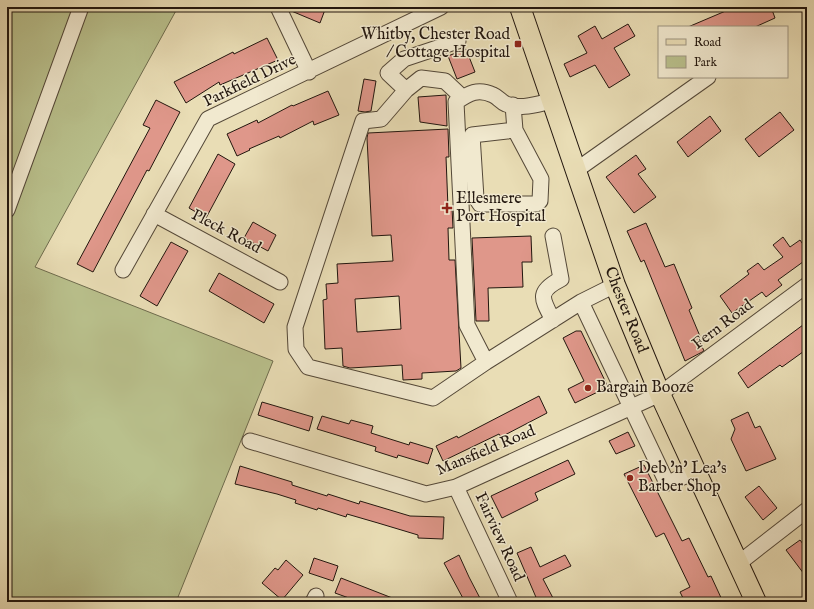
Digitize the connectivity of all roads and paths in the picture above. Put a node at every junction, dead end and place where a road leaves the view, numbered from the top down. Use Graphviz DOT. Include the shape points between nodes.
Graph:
graph roads {
  1 [pos="81,7"];
  2 [pos="278,7"];
  3 [pos="441,7"];
  4 [pos="520,7"];
  5 [pos="458,41"];
  6 [pos="309,72"];
  7 [pos="707,78"];
  8 [pos="406,90"];
  9 [pos="462,97"];
  10 [pos="552,101"];
  11 [pos="513,105"];
  12 [pos="515,130"];
  13 [pos="575,171"];
  14 [pos="7,210"];
  15 [pos="154,214"];
  16 [pos="553,236"];
  17 [pos="123,270"];
  18 [pos="280,282"];
  19 [pos="615,285"];
  20 [pos="807,285"];
  21 [pos="581,302"];
  22 [pos="553,320"];
  23 [pos="486,362"];
  24 [pos="660,394"];
  25 [pos="630,407"];
  26 [pos="250,441"];
  27 [pos="696,472"];
  28 [pos="456,487"];
  29 [pos="807,510"];
  30 [pos="739,563"];
  31 [pos="510,602"];
  32 [pos="756,602"];
  1 -- 14 [label="street"];
  2 -- 6 [label="street"];
  3 -- 6 [label="street, Parkfield Drive"];
  4 -- 10 [label="main road, Chester Road"];
  5 -- 8 [label="street" via="404,59 388,73"];
  6 -- 15 [label="street, Parkfield Drive" via="208,119"];
  7 -- 13 [label="street"];
  8 -- 9 [label="street" via="421,78 445,81"];
  8 -- 23 [label="street" via="381,119 363,121 295,326 296,349 308,367 433,398"];
  9 -- 11 [label="street" via="470,92 480,92"];
  9 -- 23 [label="street" via="456,102 467,325"];
  10 -- 11 [label="street" via="527,107"];
  10 -- 13 [label="main road, Chester Road"];
  11 -- 12 [label="street"];
  12 -- 12 [label="street" via="541,179 540,200 536,204 480,204 476,198 472,135"];
  13 -- 19 [label="main road, Chester Road"];
  15 -- 17 [label="street, Parkfield Drive"];
  15 -- 18 [label="street, Pleck Road"];
  16 -- 22 [label="street" via="561,279 544,292 542,299"];
  19 -- 21 [label="street"];
  19 -- 24 [label="main road, Chester Road"];
  20 -- 24 [label="street, Fern Road"];
  21 -- 22 [label="street"];
  21 -- 25 [label="street"];
  22 -- 23 [label="street"];
  24 -- 25 [label="street, Mansfield Road"];
  24 -- 27 [label="main road, Chester Road"];
  25 -- 27 [label="street" via="667,483"];
  25 -- 28 [label="street, Mansfield Road"];
  26 -- 28 [label="street, Mansfield Road" via="426,494"];
  27 -- 30 [label="main road, Chester Road"];
  28 -- 31 [label="street, Fairview Road"];
  29 -- 30 [label="street"];
  30 -- 32 [label="main road, Chester Road"];
}
